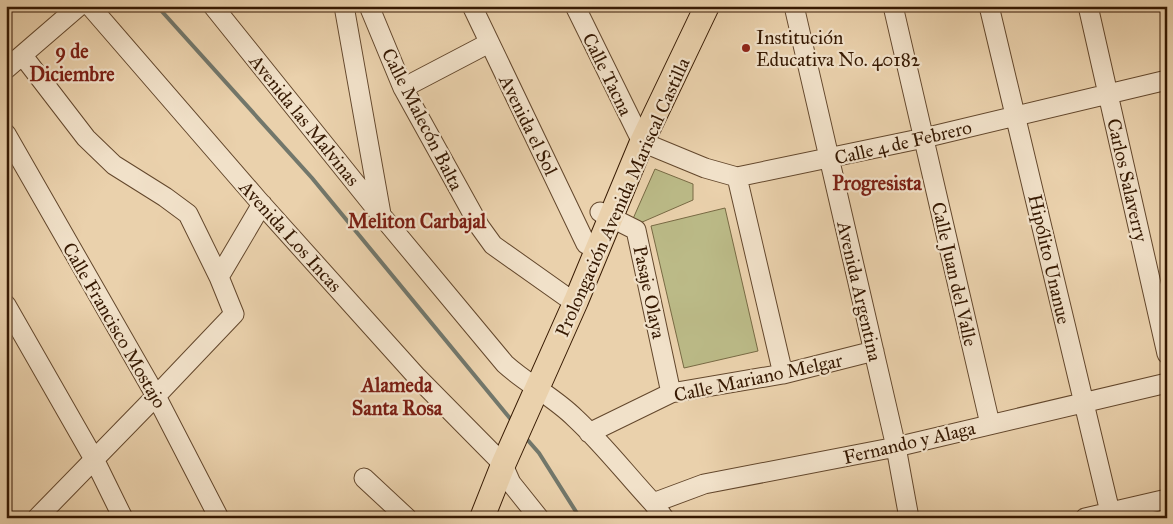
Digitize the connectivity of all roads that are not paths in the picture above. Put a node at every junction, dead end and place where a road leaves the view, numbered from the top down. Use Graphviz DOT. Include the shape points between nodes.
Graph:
graph roads {
  1 [pos="79,6"];
  2 [pos="90,6"];
  3 [pos="213,6"];
  4 [pos="344,6"];
  5 [pos="369,6"];
  6 [pos="472,6"];
  7 [pos="575,6"];
  8 [pos="692,6"];
  9 [pos="707,6"];
  10 [pos="794,6"];
  11 [pos="893,6"];
  12 [pos="988,6"];
  13 [pos="1088,6"];
  14 [pos="489,42"];
  15 [pos="11,63"];
  16 [pos="1167,80"];
  17 [pos="403,88"];
  18 [pos="1109,94"];
  19 [pos="1016,116"];
  20 [pos="6,134"];
  21 [pos="639,136"];
  22 [pos="924,138"];
  23 [pos="829,159"];
  24 [pos="737,177"];
  25 [pos="262,204"];
  26 [pos="381,215"];
  27 [pos="605,215"];
  28 [pos="586,244"];
  29 [pos="219,277"];
  30 [pos="571,299"];
  31 [pos="6,305"];
  32 [pos="874,351"];
  33 [pos="1167,354"];
  34 [pos="783,374"];
  35 [pos="1167,383"];
  36 [pos="671,393"];
  37 [pos="528,394"];
  38 [pos="156,396"];
  39 [pos="1084,401"];
  40 [pos="990,424"];
  41 [pos="589,433"];
  42 [pos="896,447"];
  43 [pos="94,459"];
  44 [pos="498,460"];
  45 [pos="364,478"];
  46 [pos="1167,499"];
  47 [pos="658,510"];
  48 [pos="1110,512"];
  49 [pos="37,518"];
  50 [pos="123,518"];
  51 [pos="219,518"];
  52 [pos="407,518"];
  53 [pos="467,518"];
  54 [pos="482,518"];
  55 [pos="539,518"];
  56 [pos="909,518"];
  57 [pos="1087,518"];
  1 -- 15 [label="street"];
  2 -- 25 [label="street, Avenida Los Incas"];
  3 -- 26 [label="street, Avenida las Malvinas"];
  4 -- 26 [label="street"];
  5 -- 17 [label="street, Calle Malecón Balta"];
  6 -- 14 [label="street, Avenida el Sol"];
  7 -- 21 [label="street, Calle Tacna"];
  8 -- 21 [label="main road, Prolongación Avenida Mariscal Castilla"];
  9 -- 21 [label="main road, Prolongación Avenida Mariscal Castilla"];
  10 -- 23 [label="street, Avenida Argentina"];
  11 -- 22 [label="street, Calle Juan del Valle"];
  12 -- 19 [label="street, Hipólito Unanue"];
  13 -- 18 [label="street, Carlos Salaverry"];
  14 -- 17 [label="street"];
  14 -- 28 [label="street, Avenida el Sol"];
  15 -- 29 [label="street" via="114,165 188,214"];
  16 -- 18 [label="street, Calle 4 de Febrero"];
  17 -- 30 [label="street, Calle Malecón Balta" via="480,227 493,244"];
  18 -- 19 [label="street, Calle 4 de Febrero"];
  18 -- 33 [label="street, Carlos Salaverry"];
  19 -- 22 [label="street, Calle 4 de Febrero"];
  19 -- 39 [label="street, Hipólito Unanue"];
  20 -- 38 [label="street, Calle Francisco Mostajo"];
  21 -- 24 [label="street, Calle 4 de Febrero" via="705,168"];
  21 -- 27 [label="main road, Prolongación Avenida Mariscal Castilla"];
  22 -- 23 [label="street, Calle 4 de Febrero"];
  22 -- 40 [label="street, Calle Juan del Valle"];
  23 -- 24 [label="street, Calle 4 de Febrero"];
  23 -- 32 [label="street, Avenida Argentina"];
  24 -- 34 [label="street"];
  25 -- 29 [label="street"];
  25 -- 44 [label="street, Avenida Los Incas" via="417,377"];
  26 -- 37 [label="street, Avenida las Malvinas"];
  27 -- 28 [label="main road, Prolongación Avenida Mariscal Castilla"];
  27 -- 30 [label="main road, Prolongación Avenida Mariscal Castilla"];
  27 -- 36 [label="street, Pasaje Olaya" via="636,230"];
  28 -- 30 [label="main road, Prolongación Avenida Mariscal Castilla"];
  29 -- 38 [label="street" via="234,314"];
  30 -- 37 [label="main road, Prolongación Avenida Mariscal Castilla"];
  31 -- 43 [label="street"];
  32 -- 34 [label="street, Calle Mariano Melgar"];
  32 -- 42 [label="street, Avenida Argentina"];
  34 -- 36 [label="street, Calle Mariano Melgar"];
  35 -- 39 [label="street, Fernando y Alaga"];
  36 -- 41 [label="street, Calle Mariano Melgar"];
  37 -- 41 [label="street, Avenida las Malvinas" via="561,405"];
  37 -- 44 [label="main road, Prolongación Avenida Mariscal Castilla"];
  38 -- 43 [label="street"];
  38 -- 51 [label="street, Calle Francisco Mostajo"];
  39 -- 40 [label="street, Fernando y Alaga"];
  39 -- 48 [label="street, Hipólito Unanue"];
  40 -- 42 [label="street, Fernando y Alaga"];
  41 -- 47 [label="street, Avenida las Malvinas"];
  42 -- 47 [label="street, Fernando y Alaga" via="704,484"];
  42 -- 56 [label="street, Avenida Argentina"];
  43 -- 49 [label="street"];
  43 -- 50 [label="street"];
  44 -- 53 [label="main road"];
  44 -- 54 [label="main road"];
  44 -- 55 [label="street, Avenida Los Incas"];
  45 -- 52 [label="street"];
  46 -- 48 [label="street"];
  48 -- 57 [label="street"];
}
